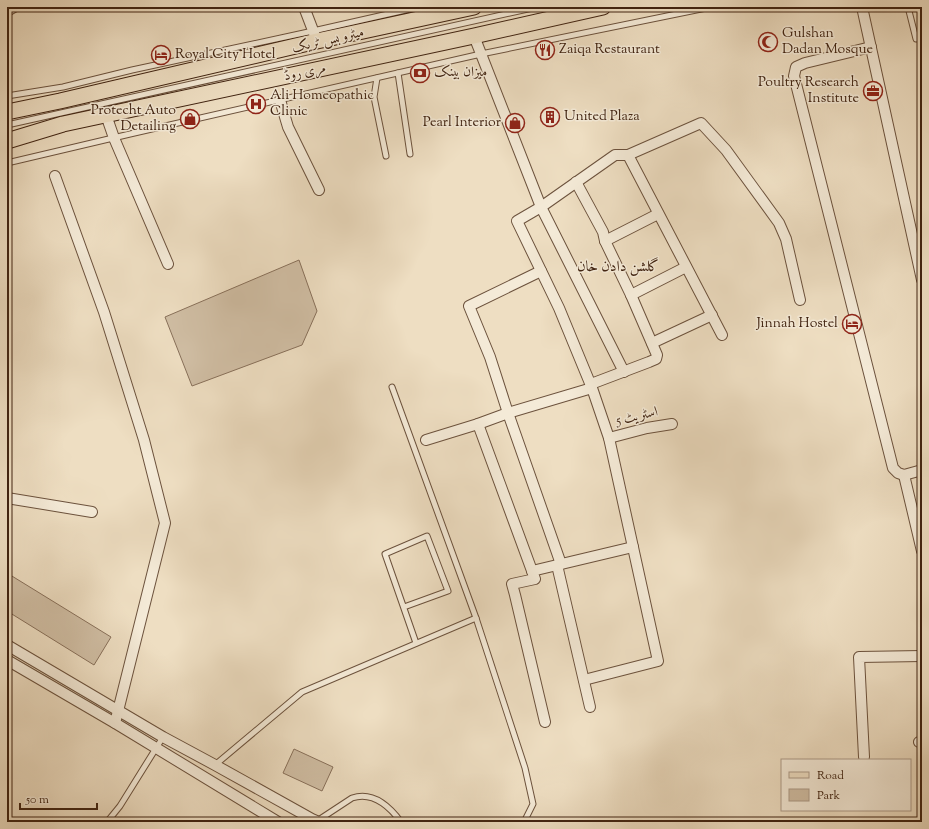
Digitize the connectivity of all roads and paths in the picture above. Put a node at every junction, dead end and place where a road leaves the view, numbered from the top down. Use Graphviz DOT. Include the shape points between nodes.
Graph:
graph roads {
  1 [pos="14,7"];
  2 [pos="304,7"];
  3 [pos="419,7"];
  4 [pos="474,7"];
  5 [pos="537,7"];
  6 [pos="603,7"];
  7 [pos="711,7"];
  8 [pos="862,7"];
  9 [pos="908,7"];
  10 [pos="7,11"];
  11 [pos="315,36"];
  12 [pos="474,36"];
  13 [pos="916,39"];
  14 [pos="871,47"];
  15 [pos="481,54"];
  16 [pos="398,73"];
  17 [pos="377,78"];
  18 [pos="7,96"];
  19 [pos="280,100"];
  20 [pos="60,101"];
  21 [pos="7,112"];
  22 [pos="106,115"];
  23 [pos="7,117"];
  24 [pos="63,124"];
  25 [pos="7,125"];
  26 [pos="7,134"];
  27 [pos="114,138"];
  28 [pos="7,141"];
  29 [pos="410,154"];
  30 [pos="628,155"];
  31 [pos="386,156"];
  32 [pos="7,163"];
  33 [pos="55,176"];
  34 [pos="576,182"];
  35 [pos="319,190"];
  36 [pos="541,207"];
  37 [pos="658,214"];
  38 [pos="605,242"];
  39 [pos="168,264"];
  40 [pos="686,267"];
  41 [pos="541,270"];
  42 [pos="922,280"];
  43 [pos="631,296"];
  44 [pos="800,300"];
  45 [pos="712,315"];
  46 [pos="722,336"];
  47 [pos="652,343"];
  48 [pos="624,372"];
  49 [pos="592,386"];
  50 [pos="392,387"];
  51 [pos="508,413"];
  52 [pos="478,424"];
  53 [pos="672,424"];
  54 [pos="609,438"];
  55 [pos="426,440"];
  56 [pos="922,470"];
  57 [pos="904,475"];
  58 [pos="7,498"];
  59 [pos="92,512"];
  60 [pos="919,528"];
  61 [pos="633,547"];
  62 [pos="922,551"];
  63 [pos="559,564"];
  64 [pos="532,571"];
  65 [pos="404,607"];
  66 [pos="476,618"];
  67 [pos="416,643"];
  68 [pos="7,645"];
  69 [pos="922,656"];
  70 [pos="7,660"];
  71 [pos="584,680"];
  72 [pos="590,708"];
  73 [pos="119,710"];
  74 [pos="545,722"];
  75 [pos="115,723"];
  76 [pos="163,737"];
  77 [pos="156,748"];
  78 [pos="864,757"];
  79 [pos="215,765"];
  80 [pos="315,821"];
  81 [pos="107,822"];
  82 [pos="278,822"];
  83 [pos="402,822"];
  84 [pos="524,822"];
  1 -- 10 [label="street"];
  2 -- 11 [label="street"];
  3 -- 11 [label="lane"];
  4 -- 11 [label="main road, مری روڈ"];
  5 -- 25 [label="lane, میٹرو بس ٹریک"];
  6 -- 12 [label="main road, مری روڈ"];
  7 -- 15 [label="lane"];
  8 -- 14 [label="street"];
  9 -- 13 [label="lane"];
  11 -- 18 [label="lane"];
  11 -- 20 [label="main road, مری روڈ"];
  12 -- 15 [label="street"];
  12 -- 22 [label="main road, مری روڈ"];
  14 -- 42 [label="street"];
  14 -- 57 [label="street" via="805,62 796,67 794,76 893,468"];
  15 -- 16 [label="lane"];
  15 -- 36 [label="street"];
  16 -- 17 [label="lane"];
  16 -- 29 [label="lane"];
  17 -- 19 [label="lane"];
  17 -- 31 [label="lane" via="374,97"];
  19 -- 27 [label="lane"];
  19 -- 35 [label="street" via="288,127"];
  20 -- 21 [label="main road, مری روڈ"];
  20 -- 23 [label="main road"];
  22 -- 24 [label="main road, مری روڈ"];
  22 -- 27 [label="street"];
  24 -- 26 [label="main road"];
  24 -- 28 [label="main road, مری روڈ"];
  27 -- 32 [label="lane"];
  27 -- 39 [label="street"];
  30 -- 34 [label="street" via="615,155"];
  30 -- 37 [label="street"];
  30 -- 44 [label="street" via="701,123 726,150 779,223 786,239"];
  33 -- 73 [label="street" via="104,312 144,440 165,523"];
  34 -- 36 [label="street"];
  34 -- 38 [label="street" via="603,232"];
  36 -- 41 [label="street" via="517,222"];
  36 -- 48 [label="street"];
  37 -- 38 [label="street"];
  37 -- 40 [label="street"];
  38 -- 43 [label="street"];
  40 -- 43 [label="street"];
  40 -- 45 [label="street"];
  41 -- 49 [label="street"];
  41 -- 51 [label="street" via="469,306 490,357"];
  43 -- 47 [label="street"];
  45 -- 46 [label="street"];
  45 -- 47 [label="street"];
  47 -- 48 [label="street" via="656,359"];
  48 -- 49 [label="street"];
  49 -- 51 [label="street"];
  49 -- 54 [label="street"];
  50 -- 66 [label="lane"];
  51 -- 52 [label="street"];
  51 -- 63 [label="street"];
  52 -- 55 [label="street"];
  52 -- 64 [label="street"];
  53 -- 54 [label="street, اسٹریٹ 5"];
  54 -- 61 [label="street"];
  56 -- 57 [label="street"];
  57 -- 60 [label="street"];
  58 -- 59 [label="street"];
  60 -- 62 [label="street"];
  61 -- 63 [label="street"];
  61 -- 71 [label="street" via="658,661"];
  63 -- 64 [label="street"];
  63 -- 71 [label="street"];
  64 -- 74 [label="street" via="536,579 512,584"];
  65 -- 65 [label="lane" via="385,554 427,536 448,591"];
  65 -- 67 [label="lane"];
  66 -- 67 [label="lane"];
  66 -- 84 [label="lane" via="525,768 533,804"];
  67 -- 79 [label="lane" via="302,692"];
  68 -- 73 [label="street"];
  69 -- 78 [label="street" via="859,657"];
  70 -- 75 [label="street"];
  71 -- 72 [label="street"];
  73 -- 75 [label="street"];
  73 -- 76 [label="street"];
  75 -- 77 [label="street"];
  76 -- 77 [label="lane"];
  76 -- 79 [label="street"];
  77 -- 81 [label="lane" via="120,806"];
  77 -- 82 [label="street"];
  79 -- 80 [label="street"];
  80 -- 83 [label="lane" via="352,798 367,796 380,801"];
}
